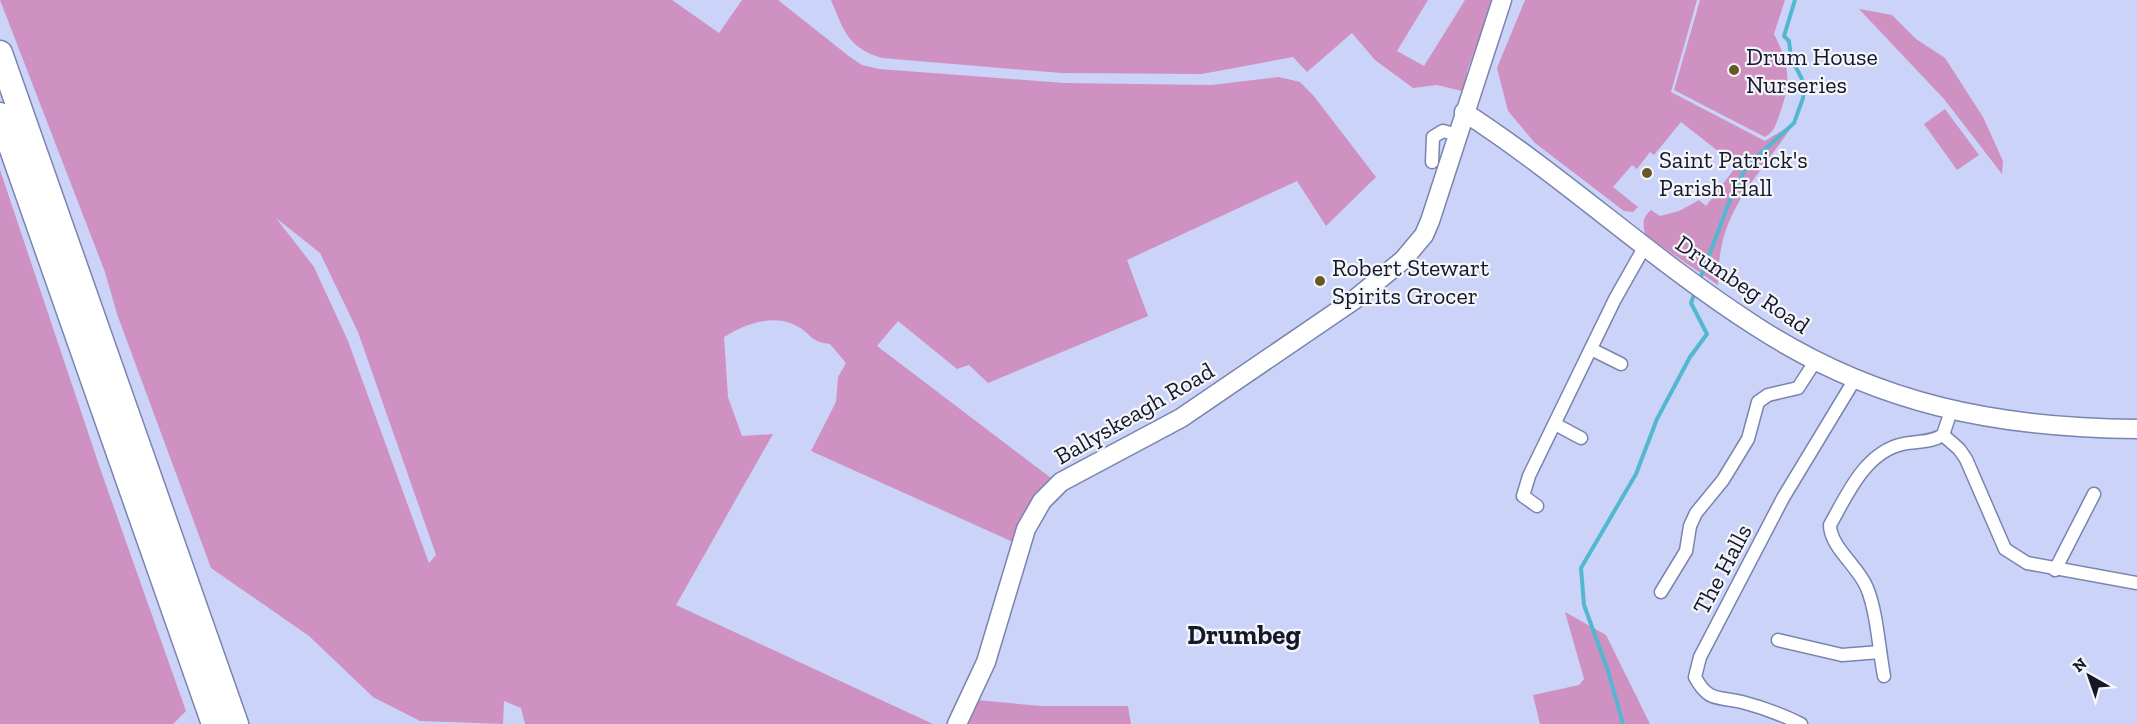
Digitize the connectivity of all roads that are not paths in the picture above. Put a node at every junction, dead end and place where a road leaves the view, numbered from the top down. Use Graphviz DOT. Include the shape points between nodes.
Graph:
graph roads {
  1 [pos="1502,0"];
  2 [pos="0,53"];
  3 [pos="1464,112"];
  4 [pos="0,115"];
  5 [pos="1458,135"];
  6 [pos="1432,162"];
  7 [pos="1645,246"];
  8 [pos="1591,349"];
  9 [pos="1816,360"];
  10 [pos="1621,364"];
  11 [pos="1855,379"];
  12 [pos="1951,411"];
  13 [pos="1555,424"];
  14 [pos="2137,429"];
  15 [pos="1943,435"];
  16 [pos="1581,438"];
  17 [pos="2094,494"];
  18 [pos="1537,506"];
  19 [pos="2055,570"];
  20 [pos="2137,583"];
  21 [pos="1661,592"];
  22 [pos="1778,640"];
  23 [pos="1880,652"];
  24 [pos="1884,676"];
  25 [pos="214,724"];
  26 [pos="236,724"];
  27 [pos="957,724"];
  28 [pos="1801,724"];
  1 -- 3 [label="main road, Ballyskeagh Road"];
  2 -- 26 [label="highway"];
  3 -- 5 [label="main road, Ballyskeagh Road"];
  3 -- 7 [label="main road, Drumbeg Road"];
  4 -- 25 [label="highway"];
  5 -- 6 [label="street" via="1443,131 1434,137"];
  5 -- 27 [label="main road, Ballyskeagh Road" via="1424,234 1390,273 1181,418 1061,482 1042,501 1014,562 986,662"];
  7 -- 8 [label="street"];
  7 -- 9 [label="main road, Drumbeg Road" via="1760,329"];
  8 -- 10 [label="street"];
  8 -- 13 [label="street"];
  9 -- 11 [label="main road, Drumbeg Road"];
  9 -- 21 [label="street" via="1798,387 1768,395 1758,402 1748,438 1723,480 1696,513 1686,551"];
  11 -- 12 [label="main road, Drumbeg Road"];
  11 -- 28 [label="street, The Halls" via="1783,498 1700,657 1695,677 1716,700 1740,701"];
  12 -- 14 [label="main road, Drumbeg Road" via="2044,426"];
  12 -- 15 [label="street"];
  13 -- 16 [label="street"];
  13 -- 18 [label="street" via="1523,496"];
  15 -- 19 [label="street" via="1966,459 2006,549 2027,563"];
  15 -- 23 [label="street" via="1935,440 1903,444 1874,458 1830,525 1830,532 1868,590"];
  17 -- 19 [label="street"];
  19 -- 20 [label="street"];
  22 -- 23 [label="street" via="1842,655"];
  23 -- 24 [label="street"];
}
